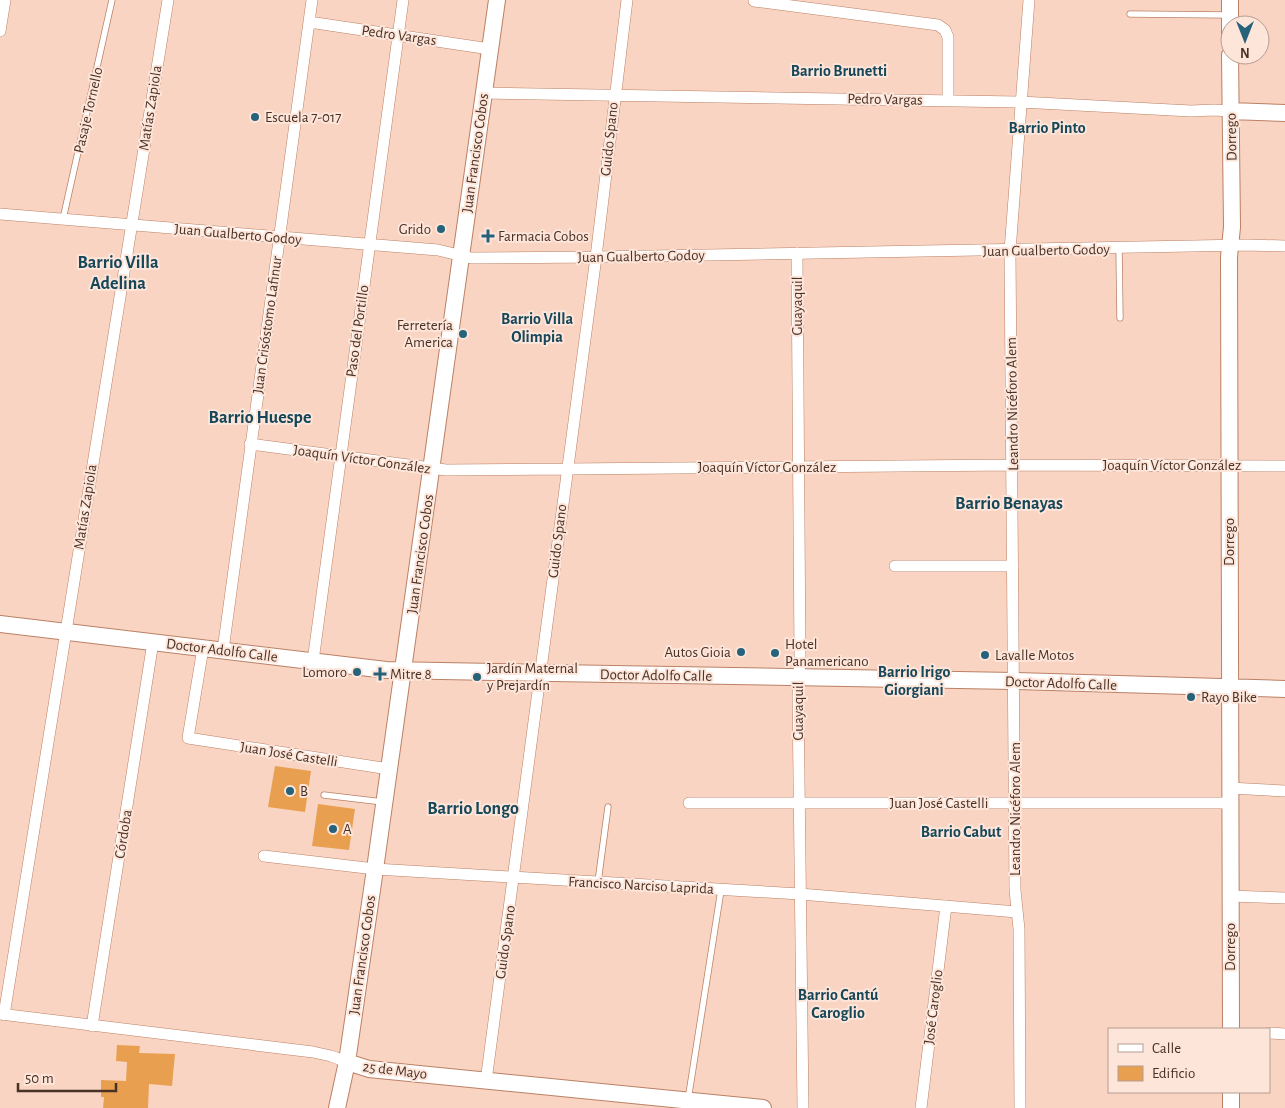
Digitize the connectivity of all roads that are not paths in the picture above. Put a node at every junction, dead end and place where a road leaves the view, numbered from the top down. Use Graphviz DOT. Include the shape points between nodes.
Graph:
graph roads {
  1 [pos="5,0"];
  2 [pos="112,0"];
  3 [pos="168,0"];
  4 [pos="312,0"];
  5 [pos="403,0"];
  6 [pos="497,0"];
  7 [pos="627,0"];
  8 [pos="1029,0"];
  9 [pos="750,1"];
  10 [pos="1230,7"];
  11 [pos="1130,14"];
  12 [pos="309,22"];
  13 [pos="0,32"];
  14 [pos="398,35"];
  15 [pos="490,49"];
  16 [pos="1230,65"];
  17 [pos="484,93"];
  18 [pos="614,95"];
  19 [pos="948,100"];
  20 [pos="1020,102"];
  21 [pos="1230,111"];
  22 [pos="1285,113"];
  23 [pos="0,214"];
  24 [pos="63,219"];
  25 [pos="131,225"];
  26 [pos="280,238"];
  27 [pos="370,244"];
  28 [pos="1230,246"];
  29 [pos="1285,246"];
  30 [pos="1119,248"];
  31 [pos="1010,251"];
  32 [pos="797,253"];
  33 [pos="461,256"];
  34 [pos="596,257"];
  35 [pos="1120,318"];
  36 [pos="250,444"];
  37 [pos="339,456"];
  38 [pos="1012,465"];
  39 [pos="1230,465"];
  40 [pos="1285,466"];
  41 [pos="799,467"];
  42 [pos="432,469"];
  43 [pos="566,469"];
  44 [pos="895,566"];
  45 [pos="1013,566"];
  46 [pos="0,624"];
  47 [pos="65,631"];
  48 [pos="153,642"];
  49 [pos="203,648"];
  50 [pos="223,650"];
  51 [pos="313,662"];
  52 [pos="403,671"];
  53 [pos="540,673"];
  54 [pos="798,678"];
  55 [pos="1014,681"];
  56 [pos="1229,688"];
  57 [pos="1285,689"];
  58 [pos="389,769"];
  59 [pos="1285,791"];
  60 [pos="324,795"];
  61 [pos="1229,796"];
  62 [pos="385,802"];
  63 [pos="1015,802"];
  64 [pos="689,803"];
  65 [pos="799,803"];
  66 [pos="608,807"];
  67 [pos="264,856"];
  68 [pos="375,869"];
  69 [pos="513,877"];
  70 [pos="598,882"];
  71 [pos="721,890"];
  72 [pos="800,894"];
  73 [pos="1230,896"];
  74 [pos="1285,898"];
  75 [pos="946,906"];
  76 [pos="1017,912"];
  77 [pos="2,1015"];
  78 [pos="92,1026"];
  79 [pos="1231,1028"];
  80 [pos="1270,1033"];
  81 [pos="1285,1034"];
  82 [pos="347,1062"];
  83 [pos="486,1081"];
  84 [pos="1231,1093"];
  85 [pos="688,1101"];
  86 [pos="337,1108"];
  87 [pos="763,1108"];
  88 [pos="804,1108"];
  89 [pos="921,1108"];
  90 [pos="1020,1108"];
  91 [pos="1231,1108"];
  1 -- 13 [label="street"];
  2 -- 24 [label="lane, Pasaje Tornello"];
  3 -- 25 [label="street, Matías Zapiola"];
  4 -- 12 [label="street, Juan Crisóstomo Lafinur"];
  5 -- 14 [label="street, Paso del Portillo"];
  6 -- 15 [label="main road, Juan Francisco Cobos"];
  7 -- 18 [label="street, Guido Spano"];
  8 -- 20 [label="street, Leandro Nicéforo Alem"];
  9 -- 19 [label="street" via="938,25 946,30 948,37"];
  10 -- 11 [label="lane"];
  12 -- 14 [label="street, Pedro Vargas"];
  12 -- 26 [label="street, Juan Crisóstomo Lafinur"];
  14 -- 15 [label="street, Pedro Vargas"];
  14 -- 27 [label="street, Paso del Portillo"];
  15 -- 17 [label="main road, Juan Francisco Cobos"];
  16 -- 21 [label="main road, Dorrego"];
  17 -- 18 [label="street, Pedro Vargas"];
  17 -- 33 [label="main road, Juan Francisco Cobos"];
  18 -- 19 [label="street, Pedro Vargas"];
  18 -- 34 [label="street, Guido Spano"];
  19 -- 20 [label="street, Pedro Vargas"];
  20 -- 21 [label="street, Pedro Vargas"];
  20 -- 31 [label="street, Leandro Nicéforo Alem"];
  21 -- 22 [label="main road, Pedro Vargas"];
  21 -- 28 [label="main road, Dorrego"];
  23 -- 24 [label="street, Juan Gualberto Godoy"];
  24 -- 25 [label="street, Juan Gualberto Godoy"];
  25 -- 26 [label="street, Juan Gualberto Godoy"];
  25 -- 47 [label="street, Matías Zapiola"];
  26 -- 27 [label="street, Juan Gualberto Godoy"];
  26 -- 36 [label="street, Juan Crisóstomo Lafinur"];
  27 -- 33 [label="street, Juan Gualberto Godoy" via="438,250"];
  27 -- 37 [label="street, Paso del Portillo"];
  28 -- 29 [label="street, Juan Gualberto Godoy"];
  28 -- 30 [label="street, Juan Gualberto Godoy"];
  28 -- 39 [label="main road, Dorrego"];
  30 -- 31 [label="street, Juan Gualberto Godoy"];
  30 -- 35 [label="lane"];
  31 -- 32 [label="street, Juan Gualberto Godoy"];
  31 -- 38 [label="street, Leandro Nicéforo Alem"];
  32 -- 34 [label="street, Juan Gualberto Godoy"];
  32 -- 41 [label="street, Guayaquil"];
  33 -- 34 [label="street, Juan Gualberto Godoy"];
  33 -- 42 [label="main road, Juan Francisco Cobos"];
  34 -- 43 [label="street, Guido Spano"];
  36 -- 37 [label="street, Joaquín Víctor González"];
  36 -- 50 [label="street, Juan Crisóstomo Lafinur"];
  37 -- 42 [label="street, Joaquín Víctor González"];
  37 -- 51 [label="street, Paso del Portillo"];
  38 -- 39 [label="street, Joaquín Víctor González"];
  38 -- 41 [label="street, Joaquín Víctor González"];
  38 -- 45 [label="street, Leandro Nicéforo Alem"];
  39 -- 40 [label="street, Joaquín Víctor González"];
  39 -- 56 [label="main road, Dorrego"];
  41 -- 43 [label="street, Joaquín Víctor González"];
  41 -- 54 [label="street, Guayaquil"];
  42 -- 43 [label="street, Joaquín Víctor González"];
  42 -- 52 [label="main road, Juan Francisco Cobos"];
  43 -- 53 [label="street, Guido Spano"];
  44 -- 45 [label="street"];
  45 -- 55 [label="street, Leandro Nicéforo Alem"];
  46 -- 47 [label="main road, Doctor Adolfo Calle"];
  47 -- 48 [label="main road, Doctor Adolfo Calle"];
  47 -- 77 [label="street, Matías Zapiola"];
  48 -- 49 [label="main road, Doctor Adolfo Calle"];
  48 -- 78 [label="street, Córdoba"];
  49 -- 50 [label="main road, Doctor Adolfo Calle"];
  49 -- 58 [label="street, Juan José Castelli" via="188,738"];
  50 -- 51 [label="main road, Doctor Adolfo Calle"];
  51 -- 52 [label="main road, Doctor Adolfo Calle"];
  52 -- 53 [label="main road, Doctor Adolfo Calle"];
  52 -- 58 [label="main road, Juan Francisco Cobos"];
  53 -- 54 [label="main road, Doctor Adolfo Calle"];
  53 -- 69 [label="street, Guido Spano"];
  54 -- 55 [label="main road, Doctor Adolfo Calle"];
  54 -- 65 [label="street, Guayaquil"];
  55 -- 56 [label="main road, Doctor Adolfo Calle"];
  55 -- 63 [label="street, Leandro Nicéforo Alem"];
  56 -- 57 [label="main road, Doctor Adolfo Calle"];
  56 -- 61 [label="main road, Dorrego"];
  58 -- 62 [label="main road, Juan Francisco Cobos"];
  59 -- 61 [label="street, Juan José Castelli"];
  60 -- 62 [label="lane"];
  61 -- 63 [label="street, Juan José Castelli"];
  61 -- 73 [label="main road, Dorrego"];
  62 -- 68 [label="main road, Juan Francisco Cobos"];
  63 -- 65 [label="street, Juan José Castelli"];
  63 -- 76 [label="street, Leandro Nicéforo Alem"];
  64 -- 65 [label="street, Juan José Castelli"];
  65 -- 72 [label="street, Guayaquil"];
  66 -- 70 [label="lane"];
  67 -- 68 [label="street, Francisco Narciso Laprida"];
  68 -- 69 [label="street, Francisco Narciso Laprida"];
  68 -- 82 [label="main road, Juan Francisco Cobos"];
  69 -- 70 [label="street, Francisco Narciso Laprida"];
  69 -- 83 [label="street, Guido Spano"];
  70 -- 71 [label="street, Francisco Narciso Laprida"];
  71 -- 72 [label="street, Francisco Narciso Laprida"];
  71 -- 85 [label="lane"];
  72 -- 75 [label="street, Francisco Narciso Laprida"];
  72 -- 88 [label="street, Guayaquil"];
  73 -- 74 [label="street"];
  73 -- 79 [label="main road, Dorrego"];
  75 -- 76 [label="street, Francisco Narciso Laprida"];
  75 -- 89 [label="street, José Caroglio"];
  76 -- 90 [label="street, Leandro Nicéforo Alem"];
  77 -- 78 [label="street, 25 de Mayo"];
  78 -- 82 [label="street, 25 de Mayo" via="313,1052"];
  80 -- 81 [label="street"];
  82 -- 83 [label="main road, 25 de Mayo" via="369,1069"];
  82 -- 86 [label="main road, Juan Francisco Cobos"];
  83 -- 85 [label="main road, 25 de Mayo"];
  84 -- 91 [label="main road"];
  85 -- 87 [label="main road, 25 de Mayo"];
}
